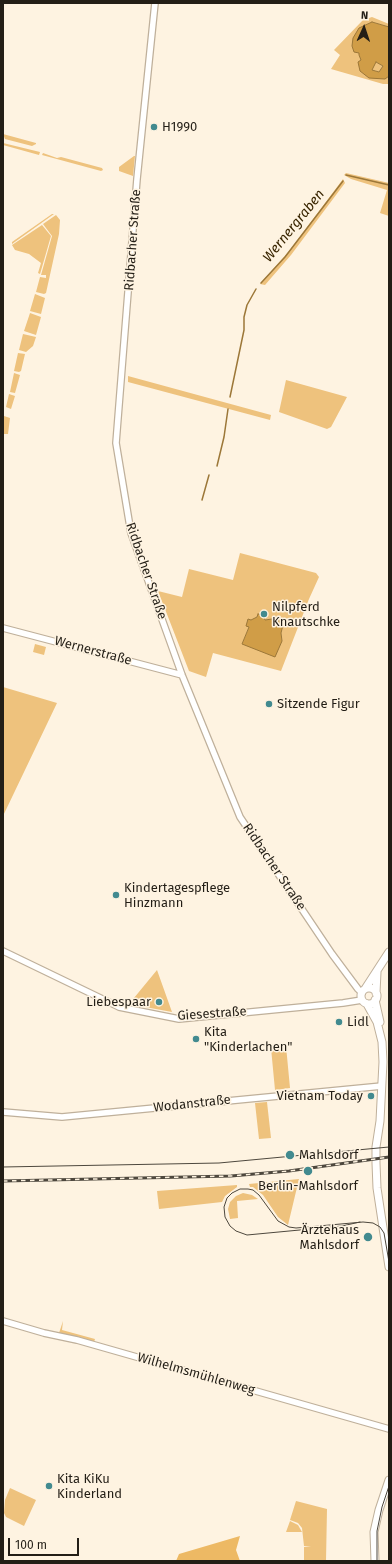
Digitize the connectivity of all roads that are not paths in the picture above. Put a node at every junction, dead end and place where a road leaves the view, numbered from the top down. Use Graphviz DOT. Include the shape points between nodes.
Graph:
graph roads {
  1 [pos="155,3"];
  2 [pos="3,628"];
  3 [pos="182,675"];
  4 [pos="3,951"];
  5 [pos="389,952"];
  6 [pos="378,970"];
  7 [pos="364,996"];
  8 [pos="376,997"];
  9 [pos="380,1032"];
  10 [pos="382,1086"];
  11 [pos="3,1112"];
  12 [pos="388,1257"];
  13 [pos="389,1267"];
  14 [pos="3,1321"];
  15 [pos="389,1429"];
  16 [pos="389,1480"];
  17 [pos="375,1561"];
  1 -- 3 [label="street, Ridbacher Straße" via="137,182 116,445 131,533"];
  2 -- 3 [label="street, Wernerstraße"];
  3 -- 7 [label="street, Ridbacher Straße" via="240,817 332,954"];
  4 -- 7 [label="street, Giesestraße" via="119,1007 179,1019 343,1004"];
  5 -- 6 [label="main road"];
  6 -- 7 [label="main road"];
  6 -- 8 [label="main road"];
  7 -- 8 [label="main road" via="372,1003"];
  7 -- 8 [label="main road" via="372,989"];
  7 -- 9 [label="main road"];
  8 -- 9 [label="main road"];
  9 -- 10 [label="main road" via="383,1057"];
  10 -- 11 [label="street, Wodanstraße" via="62,1117"];
  10 -- 12 [label="main road" via="376,1165"];
  12 -- 13 [label="main road"];
  14 -- 15 [label="street, Wilhelmsmühlenweg"];
  16 -- 17 [label="main road" via="374,1532"];
}
